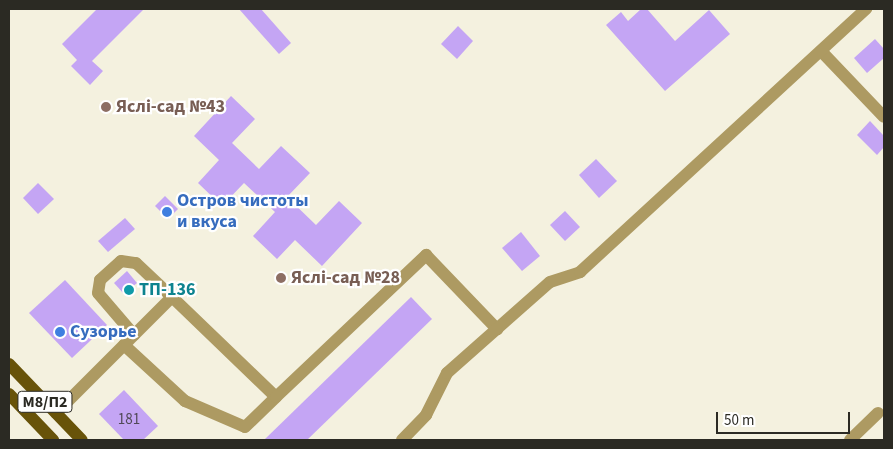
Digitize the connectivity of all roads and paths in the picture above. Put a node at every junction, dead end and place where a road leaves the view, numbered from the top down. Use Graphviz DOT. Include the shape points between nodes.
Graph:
graph roads {
  1 [pos="866,9"];
  2 [pos="821,51"];
  3 [pos="884,117"];
  4 [pos="172,297"];
  5 [pos="497,329"];
  6 [pos="134,335"];
  7 [pos="124,345"];
  8 [pos="9,364"];
  9 [pos="9,394"];
  10 [pos="276,397"];
  11 [pos="56,413"];
  12 [pos="882,413"];
  13 [pos="53,440"];
  14 [pos="82,440"];
  15 [pos="402,440"];
  16 [pos="850,440"];
  1 -- 2 [label="street"];
  2 -- 3 [label="street"];
  2 -- 5 [label="street" via="580,272 550,282"];
  4 -- 6 [label="street"];
  4 -- 6 [label="street" via="136,263 121,262 100,280 98,293"];
  4 -- 10 [label="street"];
  5 -- 10 [label="street" via="426,255"];
  5 -- 15 [label="street" via="446,373 426,415"];
  6 -- 7 [label="street"];
  7 -- 10 [label="street" via="185,401 245,427"];
  7 -- 11 [label="street"];
  8 -- 11 [label="main road, М8/П2"];
  9 -- 13 [label="main road, М8/П2"];
  11 -- 14 [label="main road, М8/П2"];
  12 -- 16 [label="street"];
}
